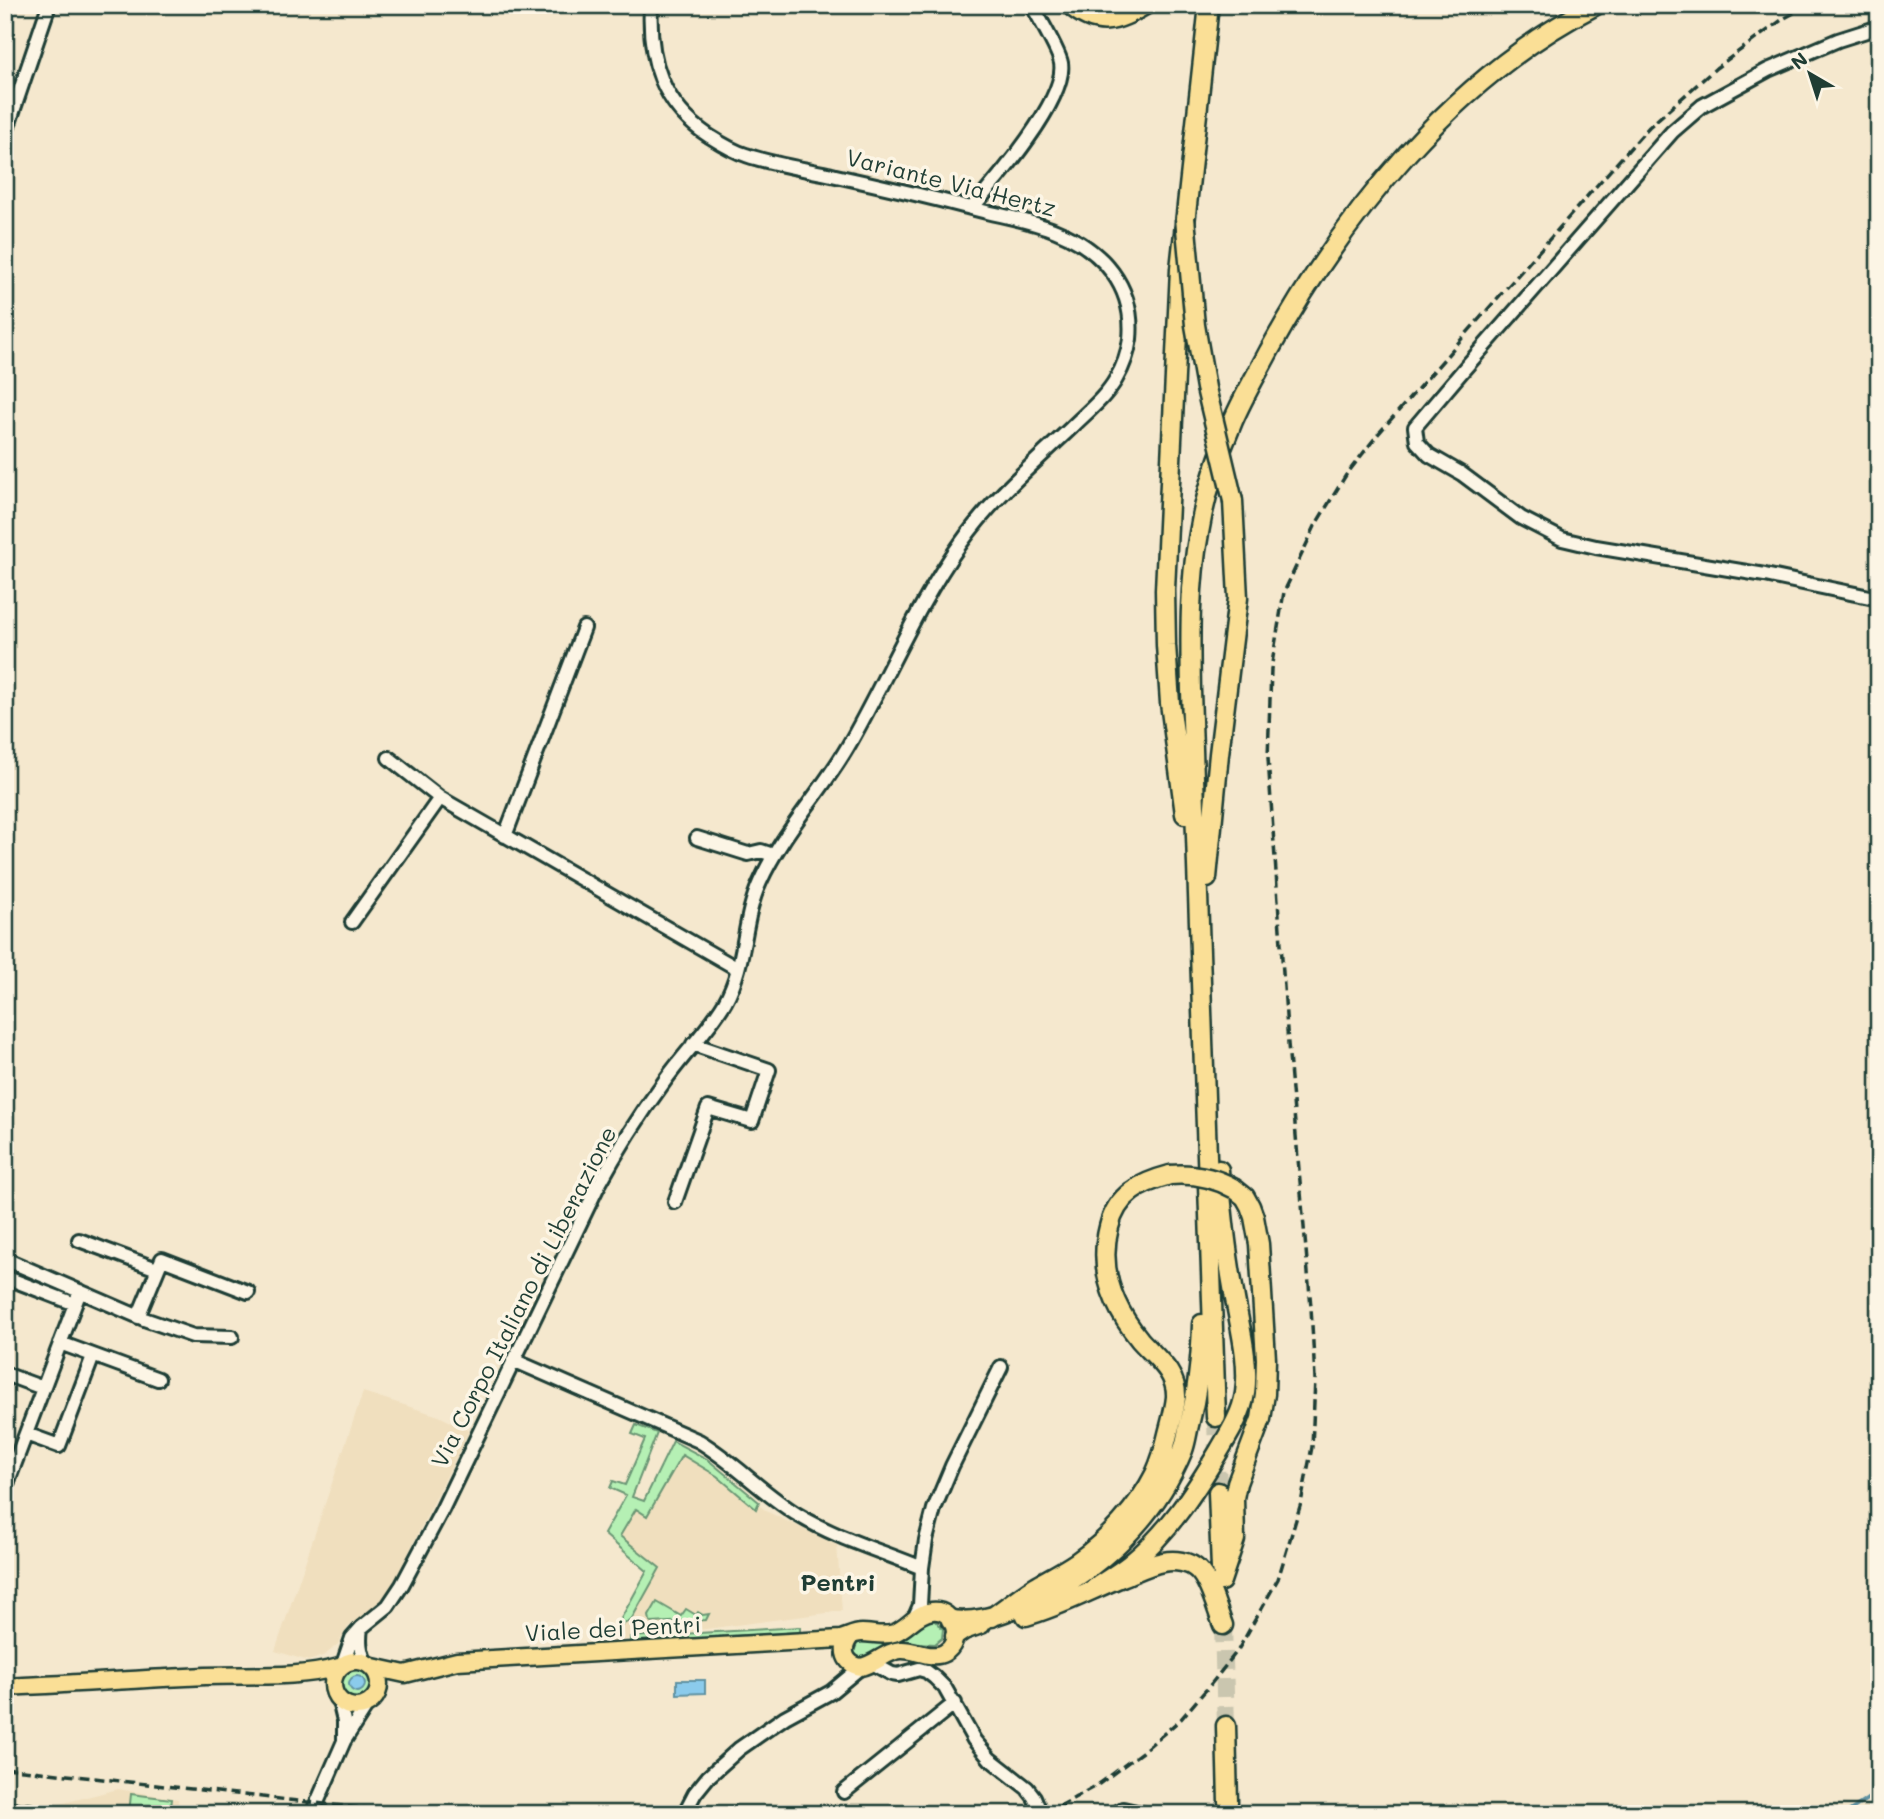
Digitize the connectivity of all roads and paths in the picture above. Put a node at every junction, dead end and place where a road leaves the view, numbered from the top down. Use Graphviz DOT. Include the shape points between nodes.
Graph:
graph roads {
  1 [pos="49,5"];
  2 [pos="651,5"];
  3 [pos="1032,5"];
  4 [pos="1070,5"];
  5 [pos="1144,5"];
  6 [pos="1209,5"];
  7 [pos="1596,5"];
  8 [pos="1879,27"];
  9 [pos="5,135"];
  10 [pos="972,208"];
  11 [pos="1185,218"];
  12 [pos="961,543"];
  13 [pos="1879,599"];
  14 [pos="584,628"];
  15 [pos="389,758"];
  16 [pos="440,798"];
  17 [pos="505,836"];
  18 [pos="696,838"];
  19 [pos="773,855"];
  20 [pos="1198,918"];
  21 [pos="352,922"];
  22 [pos="738,969"];
  23 [pos="1200,971"];
  24 [pos="693,1044"];
  25 [pos="1206,1111"];
  26 [pos="1208,1192"];
  27 [pos="675,1202"];
  28 [pos="79,1240"];
  29 [pos="5,1259"];
  30 [pos="157,1269"];
  31 [pos="5,1277"];
  32 [pos="80,1291"];
  33 [pos="248,1292"];
  34 [pos="75,1304"];
  35 [pos="138,1317"];
  36 [pos="232,1337"];
  37 [pos="60,1343"];
  38 [pos="93,1356"];
  39 [pos="513,1360"];
  40 [pos="1001,1367"];
  41 [pos="6,1376"];
  42 [pos="158,1380"];
  43 [pos="43,1388"];
  44 [pos="1216,1417"];
  45 [pos="26,1434"];
  46 [pos="7,1482"];
  47 [pos="1218,1492"];
  48 [pos="922,1568"];
  49 [pos="1221,1581"];
  50 [pos="1095,1588"];
  51 [pos="922,1593"];
  52 [pos="992,1617"];
  53 [pos="914,1619"];
  54 [pos="948,1623"];
  55 [pos="361,1628"];
  56 [pos="896,1651"];
  57 [pos="855,1656"];
  58 [pos="369,1664"];
  59 [pos="341,1666"];
  60 [pos="906,1672"];
  61 [pos="295,1674"];
  62 [pos="405,1674"];
  63 [pos="5,1687"];
  64 [pos="338,1698"];
  65 [pos="370,1703"];
  66 [pos="955,1703"];
  67 [pos="1226,1726"];
  68 [pos="344,1741"];
  69 [pos="844,1793"];
  70 [pos="1228,1802"];
  71 [pos="7,1811"];
  72 [pos="31,1814"];
  73 [pos="312,1814"];
  74 [pos="684,1814"];
  75 [pos="1041,1814"];
  76 [pos="1115,1814"];
  77 [pos="1146,1814"];
  1 -- 9 [label="street"];
  2 -- 10 [label="street, Variante Via Hertz" via="652,50 665,90 698,128 719,142 743,155"];
  3 -- 10 [label="street" via="1061,61 1061,76 1031,134"];
  4 -- 5 [label="highway" via="1097,21 1124,18"];
  6 -- 11 [label="highway"];
  7 -- 20 [label="highway" via="1503,65 1408,153 1325,259 1233,421 1199,531 1191,601"];
  8 -- 13 [label="street" via="1768,70 1702,106 1672,132 1415,427 1417,442 1429,455 1521,518 1562,540"];
  10 -- 12 [label="street, Variante Via Hertz" via="1051,229 1091,252 1118,278 1126,296 1130,329 1129,346 1115,382 1002,495"];
  11 -- 20 [label="highway, bridge" via="1169,487 1166,645"];
  11 -- 23 [label="highway, bridge" via="1197,337 1233,501 1238,598 1207,875 1209,947"];
  12 -- 19 [label="street, Via Corpo Italiano di Liberazione" via="846,749"];
  14 -- 17 [label="street"];
  15 -- 16 [label="street"];
  16 -- 17 [label="street"];
  16 -- 21 [label="street"];
  17 -- 22 [label="street"];
  18 -- 19 [label="street" via="748,854 761,851"];
  19 -- 22 [label="street, Via Corpo Italiano di Liberazione" via="750,910"];
  20 -- 23 [label="highway"];
  22 -- 24 [label="street, Via Corpo Italiano di Liberazione" via="723,1005"];
  23 -- 25 [label="highway"];
  24 -- 27 [label="street" via="769,1070 752,1121 708,1108"];
  24 -- 39 [label="street, Via Corpo Italiano di Liberazione" via="620,1147"];
  25 -- 26 [label="highway"];
  25 -- 50 [label="highway" via="1218,1163 1245,1396 1227,1438 1177,1516 1129,1564"];
  26 -- 44 [label="highway"];
  26 -- 52 [label="highway" via="1199,1237 1200,1369 1184,1448 1169,1480 1130,1532 1090,1568 1048,1595"];
  28 -- 30 [label="street"];
  29 -- 32 [label="street"];
  30 -- 33 [label="street" via="162,1259"];
  30 -- 35 [label="street"];
  31 -- 34 [label="street"];
  32 -- 34 [label="street"];
  32 -- 35 [label="street"];
  34 -- 37 [label="street"];
  35 -- 36 [label="street" via="193,1336"];
  37 -- 38 [label="street"];
  37 -- 43 [label="street"];
  38 -- 42 [label="street"];
  38 -- 45 [label="street" via="60,1447"];
  39 -- 48 [label="street" via="699,1441 801,1517"];
  39 -- 55 [label="street, Via Corpo Italiano di Liberazione" via="402,1585 388,1606"];
  40 -- 48 [label="street" via="938,1500"];
  41 -- 43 [label="street"];
  43 -- 45 [label="street"];
  45 -- 46 [label="street"];
  47 -- 49 [label="highway"];
  48 -- 51 [label="street"];
  49 -- 50 [label="highway" via="1223,1625 1206,1582 1189,1564 1162,1562"];
  49 -- 52 [label="highway, bridge" via="1235,1539 1237,1483 1261,1419 1265,1394 1259,1244 1250,1206 1236,1189 1204,1176 1170,1175 1137,1186 1119,1203 1105,1244 1105,1272 1121,1311 1172,1376 1176,1396 1154,1475 1106,1538"];
  50 -- 54 [label="highway" via="1028,1616 978,1625"];
  51 -- 53 [label="street"];
  51 -- 54 [label="street"];
  52 -- 54 [label="highway"];
  53 -- 54 [label="main road, Viale dei Pentri" via="931,1611"];
  53 -- 57 [label="main road, Viale dei Pentri" via="897,1632 863,1633"];
  54 -- 56 [label="main road" via="952,1645 944,1653"];
  55 -- 58 [label="street" via="360,1649"];
  55 -- 59 [label="street, Via Corpo Italiano di Liberazione"];
  56 -- 57 [label="main road"];
  56 -- 60 [label="street" via="896,1663"];
  57 -- 60 [label="street" via="892,1674"];
  57 -- 62 [label="main road, Viale dei Pentri" via="825,1639 457,1661"];
  57 -- 74 [label="street" via="842,1683 739,1749 708,1777"];
  58 -- 59 [label="main road" via="352,1661"];
  58 -- 62 [label="main road, Viale dei Pentri"];
  58 -- 65 [label="main road" via="380,1684"];
  59 -- 61 [label="main road"];
  59 -- 64 [label="main road" via="333,1681"];
  60 -- 66 [label="street" via="926,1671"];
  61 -- 63 [label="main road"];
  61 -- 64 [label="main road" via="315,1680"];
  62 -- 65 [label="main road, Viale dei Pentri"];
  64 -- 65 [label="main road" via="353,1707"];
  64 -- 68 [label="street"];
  65 -- 68 [label="street"];
  66 -- 69 [label="street"];
  66 -- 75 [label="street" via="974,1740 1034,1797"];
  67 -- 70 [label="highway"];
  68 -- 73 [label="street"];
  71 -- 72 [label="street"];
  76 -- 77 [label="street" via="1123,1809"];
}
